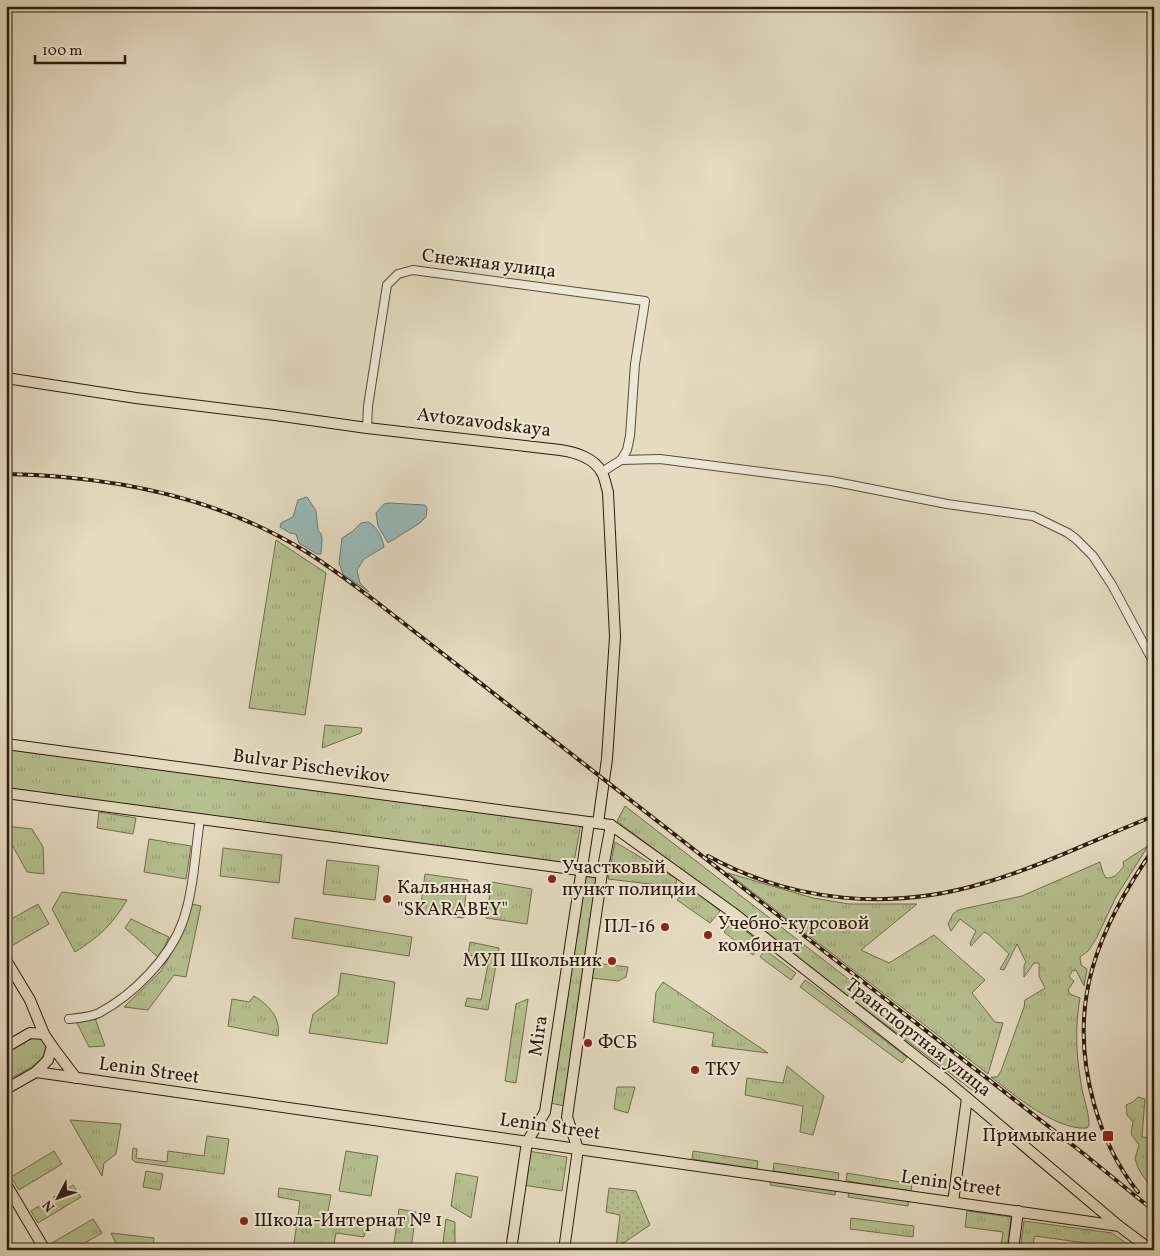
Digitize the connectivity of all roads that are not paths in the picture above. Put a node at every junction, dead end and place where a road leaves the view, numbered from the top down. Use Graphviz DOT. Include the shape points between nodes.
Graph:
graph roads {
  1 [pos="6,378"];
  2 [pos="367,428"];
  3 [pos="621,460"];
  4 [pos="602,472"];
  5 [pos="1154,663"];
  6 [pos="6,744"];
  7 [pos="6,793"];
  8 [pos="200,819"];
  9 [pos="593,822"];
  10 [pos="611,824"];
  11 [pos="581,871"];
  12 [pos="602,873"];
  13 [pos="6,960"];
  14 [pos="38,1019"];
  15 [pos="69,1020"];
  16 [pos="30,1033"];
  17 [pos="44,1034"];
  18 [pos="52,1046"];
  19 [pos="6,1047"];
  20 [pos="36,1072"];
  21 [pos="76,1078"];
  22 [pos="6,1089"];
  23 [pos="967,1098"];
  24 [pos="527,1142"];
  25 [pos="578,1149"];
  26 [pos="6,1184"];
  27 [pos="953,1202"];
  28 [pos="1018,1211"];
  29 [pos="1119,1226"];
  30 [pos="45,1250"];
  31 [pos="511,1250"];
  32 [pos="564,1250"];
  33 [pos="1013,1250"];
  34 [pos="1151,1250"];
  1 -- 2 [label="main road, Avtozavodskaya"];
  2 -- 3 [label="street, Снежная улица" via="387,285 398,274 413,270 646,301 636,364 630,436"];
  2 -- 4 [label="main road, Avtozavodskaya" via="578,453"];
  3 -- 4 [label="street"];
  3 -- 5 [label="street" via="660,459 821,480 947,504 1033,516 1068,533 1093,556"];
  4 -- 9 [label="main road" via="608,492 615,637 607,759"];
  6 -- 9 [label="main road, Bulvar Pischevikov"];
  7 -- 8 [label="main road"];
  8 -- 11 [label="main road"];
  8 -- 15 [label="street" via="188,901 182,922 160,961 131,991 98,1014"];
  9 -- 10 [label="main road, Bulvar Pischevikov"];
  9 -- 11 [label="main road, Mira"];
  10 -- 12 [label="main road, Mira"];
  10 -- 23 [label="main road, Транспортная улица" via="732,912"];
  11 -- 12 [label="main road"];
  11 -- 24 [label="main road, Mira" via="546,1112"];
  12 -- 25 [label="main road, Mira" via="567,1116"];
  13 -- 14 [label="main road, Lenin Street"];
  14 -- 16 [label="main road"];
  14 -- 17 [label="main road, Lenin Street"];
  16 -- 17 [label="main road"];
  16 -- 19 [label="main road"];
  17 -- 18 [label="main road, Lenin Street"];
  18 -- 20 [label="main road" via="48,1060"];
  18 -- 21 [label="main road, Lenin Street"];
  20 -- 21 [label="main road, Lenin Street"];
  20 -- 22 [label="main road"];
  21 -- 24 [label="main road, Lenin Street"];
  23 -- 27 [label="main road"];
  23 -- 29 [label="main road, Транспортная улица"];
  24 -- 25 [label="main road, Lenin Street"];
  24 -- 31 [label="main road, Mira"];
  25 -- 27 [label="main road, Lenin Street"];
  25 -- 32 [label="main road, Mira"];
  26 -- 30 [label="main road"];
  27 -- 28 [label="main road, Lenin Street"];
  28 -- 29 [label="main road, Lenin Street"];
  28 -- 33 [label="main road"];
  29 -- 34 [label="main road, Транспортная улица"];
}
